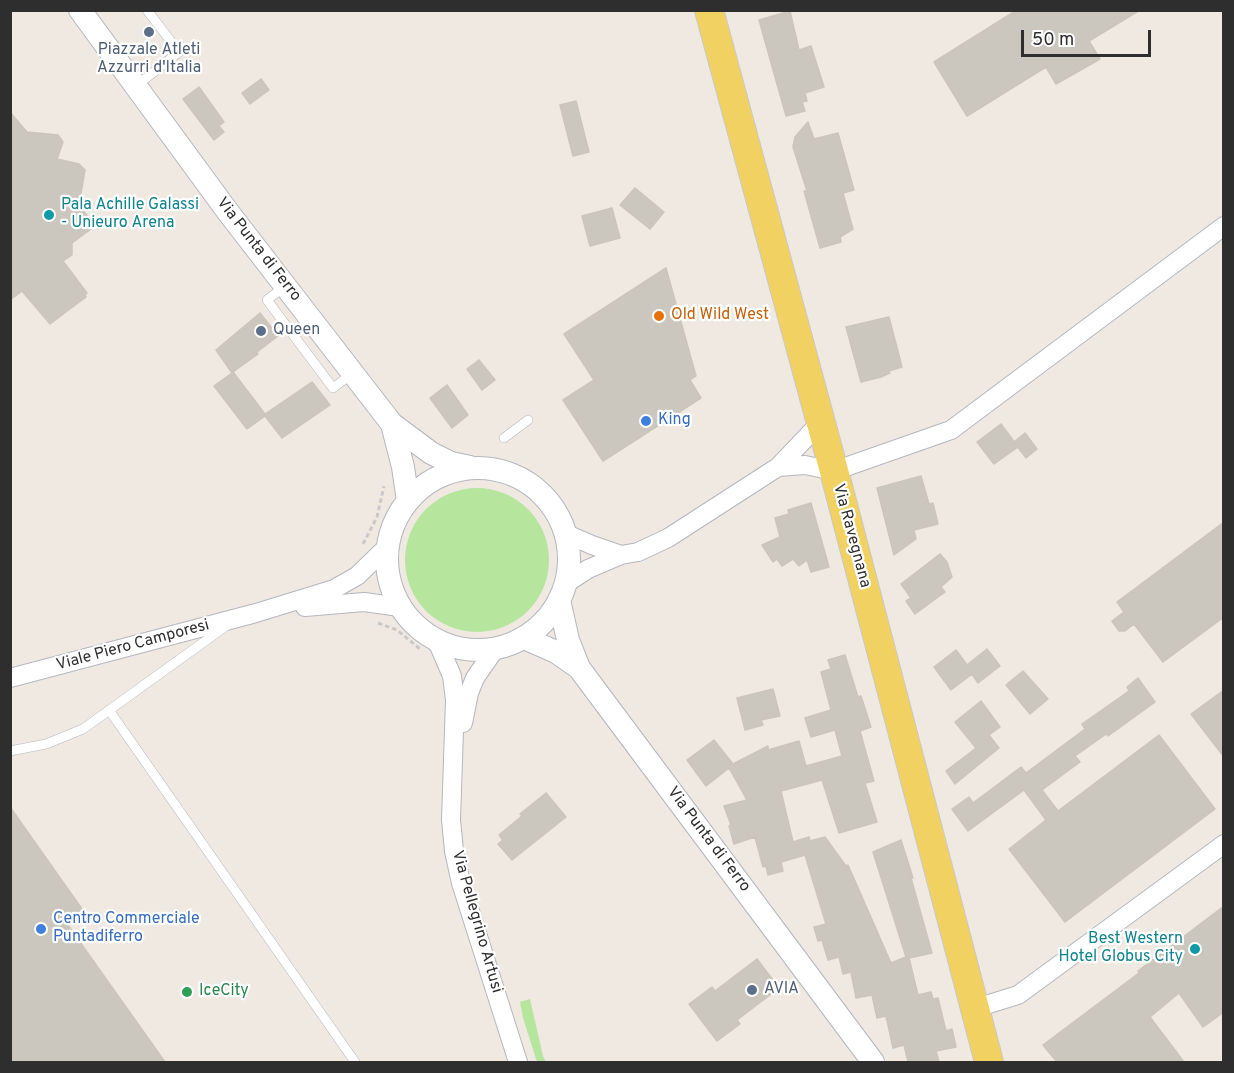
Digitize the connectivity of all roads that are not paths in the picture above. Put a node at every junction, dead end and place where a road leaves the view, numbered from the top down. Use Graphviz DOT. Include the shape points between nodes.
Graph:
graph roads {
  1 [pos="80,10"];
  2 [pos="147,10"];
  3 [pos="709,10"];
  4 [pos="136,86"];
  5 [pos="1224,226"];
  6 [pos="528,420"];
  7 [pos="820,423"];
  8 [pos="392,424"];
  9 [pos="504,438"];
  10 [pos="778,467"];
  11 [pos="474,468"];
  12 [pos="834,471"];
  13 [pos="408,501"];
  14 [pos="564,533"];
  15 [pos="388,546"];
  16 [pos="621,555"];
  17 [pos="562,592"];
  18 [pos="400,607"];
  19 [pos="256,613"];
  20 [pos="236,619"];
  21 [pos="524,638"];
  22 [pos="431,649"];
  23 [pos="495,649"];
  24 [pos="579,668"];
  25 [pos="10,678"];
  26 [pos="109,710"];
  27 [pos="10,751"];
  28 [pos="454,778"];
  29 [pos="1224,844"];
  30 [pos="975,1008"];
  31 [pos="355,1062"];
  32 [pos="518,1062"];
  33 [pos="873,1062"];
  34 [pos="989,1062"];
  1 -- 4 [label="street, Via Punta di Ferro"];
  2 -- 4 [label="lane" via="179,52"];
  3 -- 7 [label="main road, Via Ravegnana"];
  4 -- 8 [label="street, Via Punta di Ferro"];
  5 -- 12 [label="street" via="951,430"];
  6 -- 9 [label="lane"];
  7 -- 10 [label="street"];
  7 -- 12 [label="main road, Via Ravegnana"];
  8 -- 11 [label="street" via="431,453"];
  8 -- 13 [label="street, Via Punta di Ferro"];
  10 -- 12 [label="street" via="805,465"];
  10 -- 16 [label="street" via="668,538"];
  11 -- 13 [label="street" via="443,475"];
  11 -- 14 [label="street" via="497,470 531,485 552,506"];
  12 -- 30 [label="main road, Via Ravegnana"];
  13 -- 15 [label="street" via="395,521"];
  14 -- 16 [label="street"];
  14 -- 17 [label="street" via="568,564"];
  15 -- 18 [label="street" via="388,578"];
  15 -- 19 [label="street, Viale Piero Camporesi" via="357,576 334,589"];
  16 -- 17 [label="street" via="588,569"];
  17 -- 21 [label="street" via="543,623"];
  17 -- 24 [label="street" via="568,640"];
  18 -- 19 [label="street, Viale Piero Camporesi" via="335,603"];
  18 -- 22 [label="street" via="421,630"];
  19 -- 20 [label="street, Viale Piero Camporesi"];
  20 -- 25 [label="street, Viale Piero Camporesi"];
  20 -- 26 [label="lane"];
  21 -- 23 [label="street"];
  21 -- 24 [label="street, Via Punta di Ferro" via="556,652"];
  22 -- 23 [label="street"];
  22 -- 28 [label="street" via="452,676"];
  23 -- 28 [label="street" via="469,693"];
  24 -- 33 [label="street, Via Punta di Ferro"];
  26 -- 27 [label="lane" via="83,729 46,744"];
  26 -- 31 [label="lane"];
  28 -- 32 [label="street, Via Pellegrino Artusi" via="454,852"];
  29 -- 30 [label="street" via="1018,995"];
  30 -- 34 [label="main road, Via Ravegnana"];
}
